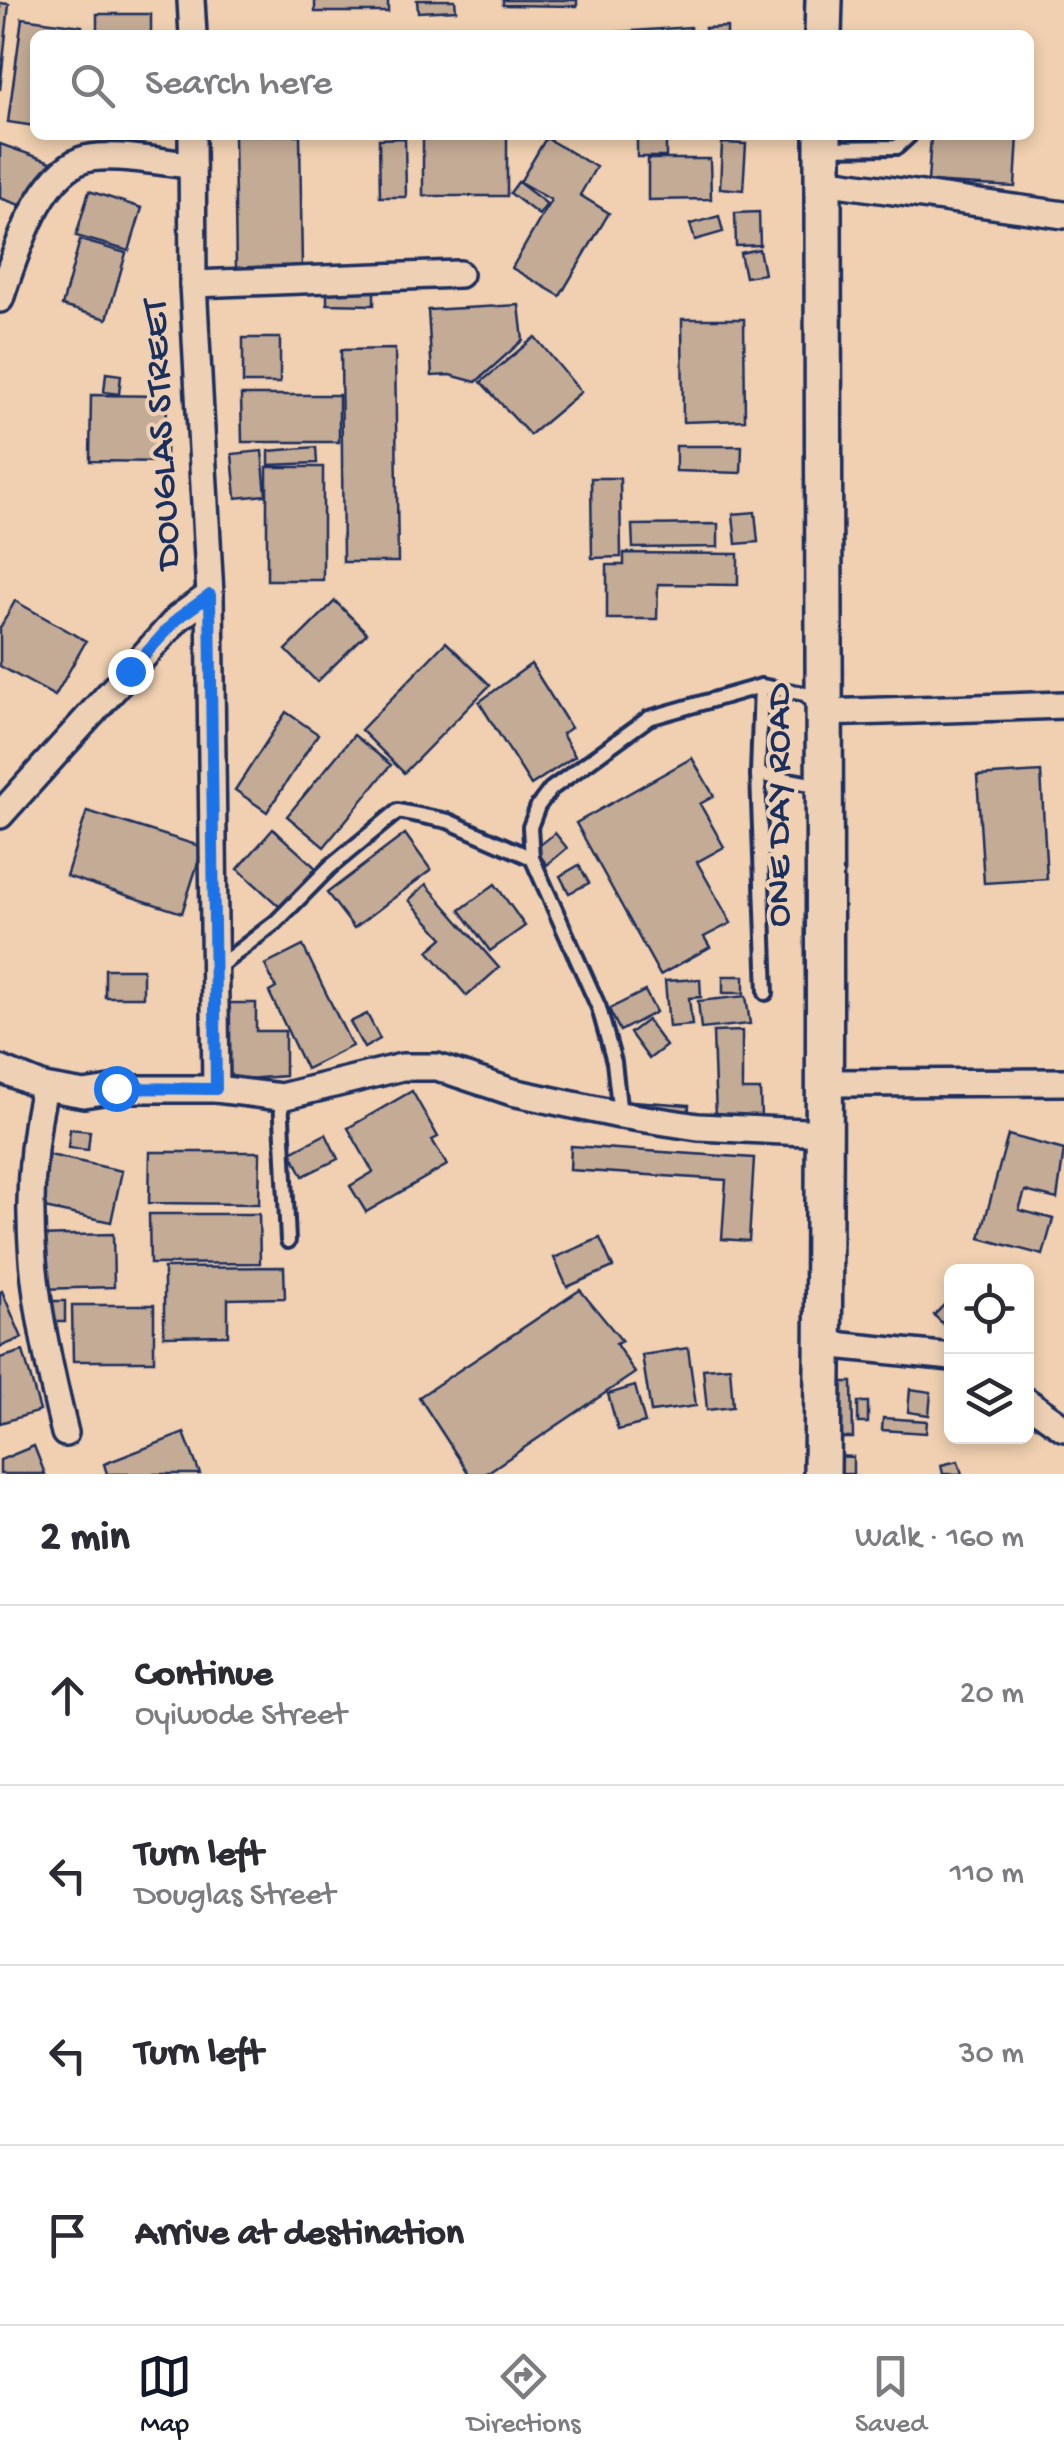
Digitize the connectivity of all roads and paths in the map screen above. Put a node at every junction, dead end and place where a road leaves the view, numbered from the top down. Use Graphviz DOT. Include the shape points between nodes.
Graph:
graph roads {
  1 [pos="191,0"];
  2 [pos="824,0"];
  3 [pos="193,30"];
  4 [pos="824,30"];
  5 [pos="192,140"];
  6 [pos="905,140"];
  7 [pos="823,155"];
  8 [pos="192,165"];
  9 [pos="1064,215"];
  10 [pos="459,274"];
  11 [pos="193,284"];
  12 [pos="0,299"];
  13 [pos="210,595"];
  14 [pos="761,686"];
  15 [pos="1064,705"];
  16 [pos="822,713"];
  17 [pos="758,774"];
  18 [pos="822,786"];
  19 [pos="0,815"];
  20 [pos="532,858"];
  21 [pos="213,971"];
  22 [pos="766,993"];
  23 [pos="0,1069"];
  24 [pos="1064,1082"];
  25 [pos="827,1083"];
  26 [pos="44,1087"];
  27 [pos="216,1089"];
  28 [pos="281,1097"];
  29 [pos="620,1115"];
  30 [pos="826,1133"];
  31 [pos="288,1241"];
  32 [pos="824,1344"];
  33 [pos="944,1356"];
  34 [pos="1034,1407"];
  35 [pos="1064,1428"];
  36 [pos="66,1433"];
  37 [pos="822,1474"];
  1 -- 3 [label="street"];
  2 -- 4 [label="main road"];
  5 -- 8 [label="street, DOUGLAS STREET"];
  6 -- 7 [label="lane" via="897,147"];
  7 -- 9 [label="street"];
  7 -- 16 [label="main road, ONE DAY ROAD"];
  8 -- 11 [label="street, DOUGLAS STREET"];
  8 -- 12 [label="street" via="85,158 65,169 25,225"];
  10 -- 11 [label="street"];
  11 -- 13 [label="street, DOUGLAS STREET"];
  13 -- 19 [label="street" via="178,618"];
  13 -- 21 [label="street, DOUGLAS STREET"];
  14 -- 16 [label="lane" via="805,694"];
  14 -- 17 [label="lane"];
  14 -- 20 [label="lane" via="649,718 551,790 530,827"];
  15 -- 16 [label="street"];
  16 -- 18 [label="main road, ONE DAY ROAD"];
  17 -- 18 [label="lane"];
  17 -- 22 [label="lane"];
  18 -- 25 [label="main road, ONE DAY ROAD"];
  20 -- 21 [label="lane" via="448,821 398,811"];
  20 -- 29 [label="lane" via="599,1008"];
  21 -- 27 [label="street, DOUGLAS STREET"];
  23 -- 26 [label="street"];
  24 -- 25 [label="street"];
  25 -- 30 [label="main road, ONE DAY ROAD"];
  26 -- 27 [label="street" via="84,1094"];
  26 -- 36 [label="street" via="28,1186 38,1326"];
  27 -- 28 [label="street"];
  28 -- 29 [label="street" via="402,1067 437,1067 512,1092"];
  28 -- 31 [label="lane"];
  29 -- 30 [label="street" via="698,1127"];
  30 -- 32 [label="main road, ONE DAY ROAD"];
  32 -- 33 [label="street"];
  32 -- 37 [label="main road, ONE DAY ROAD"];
  34 -- 35 [label="street"];
}
